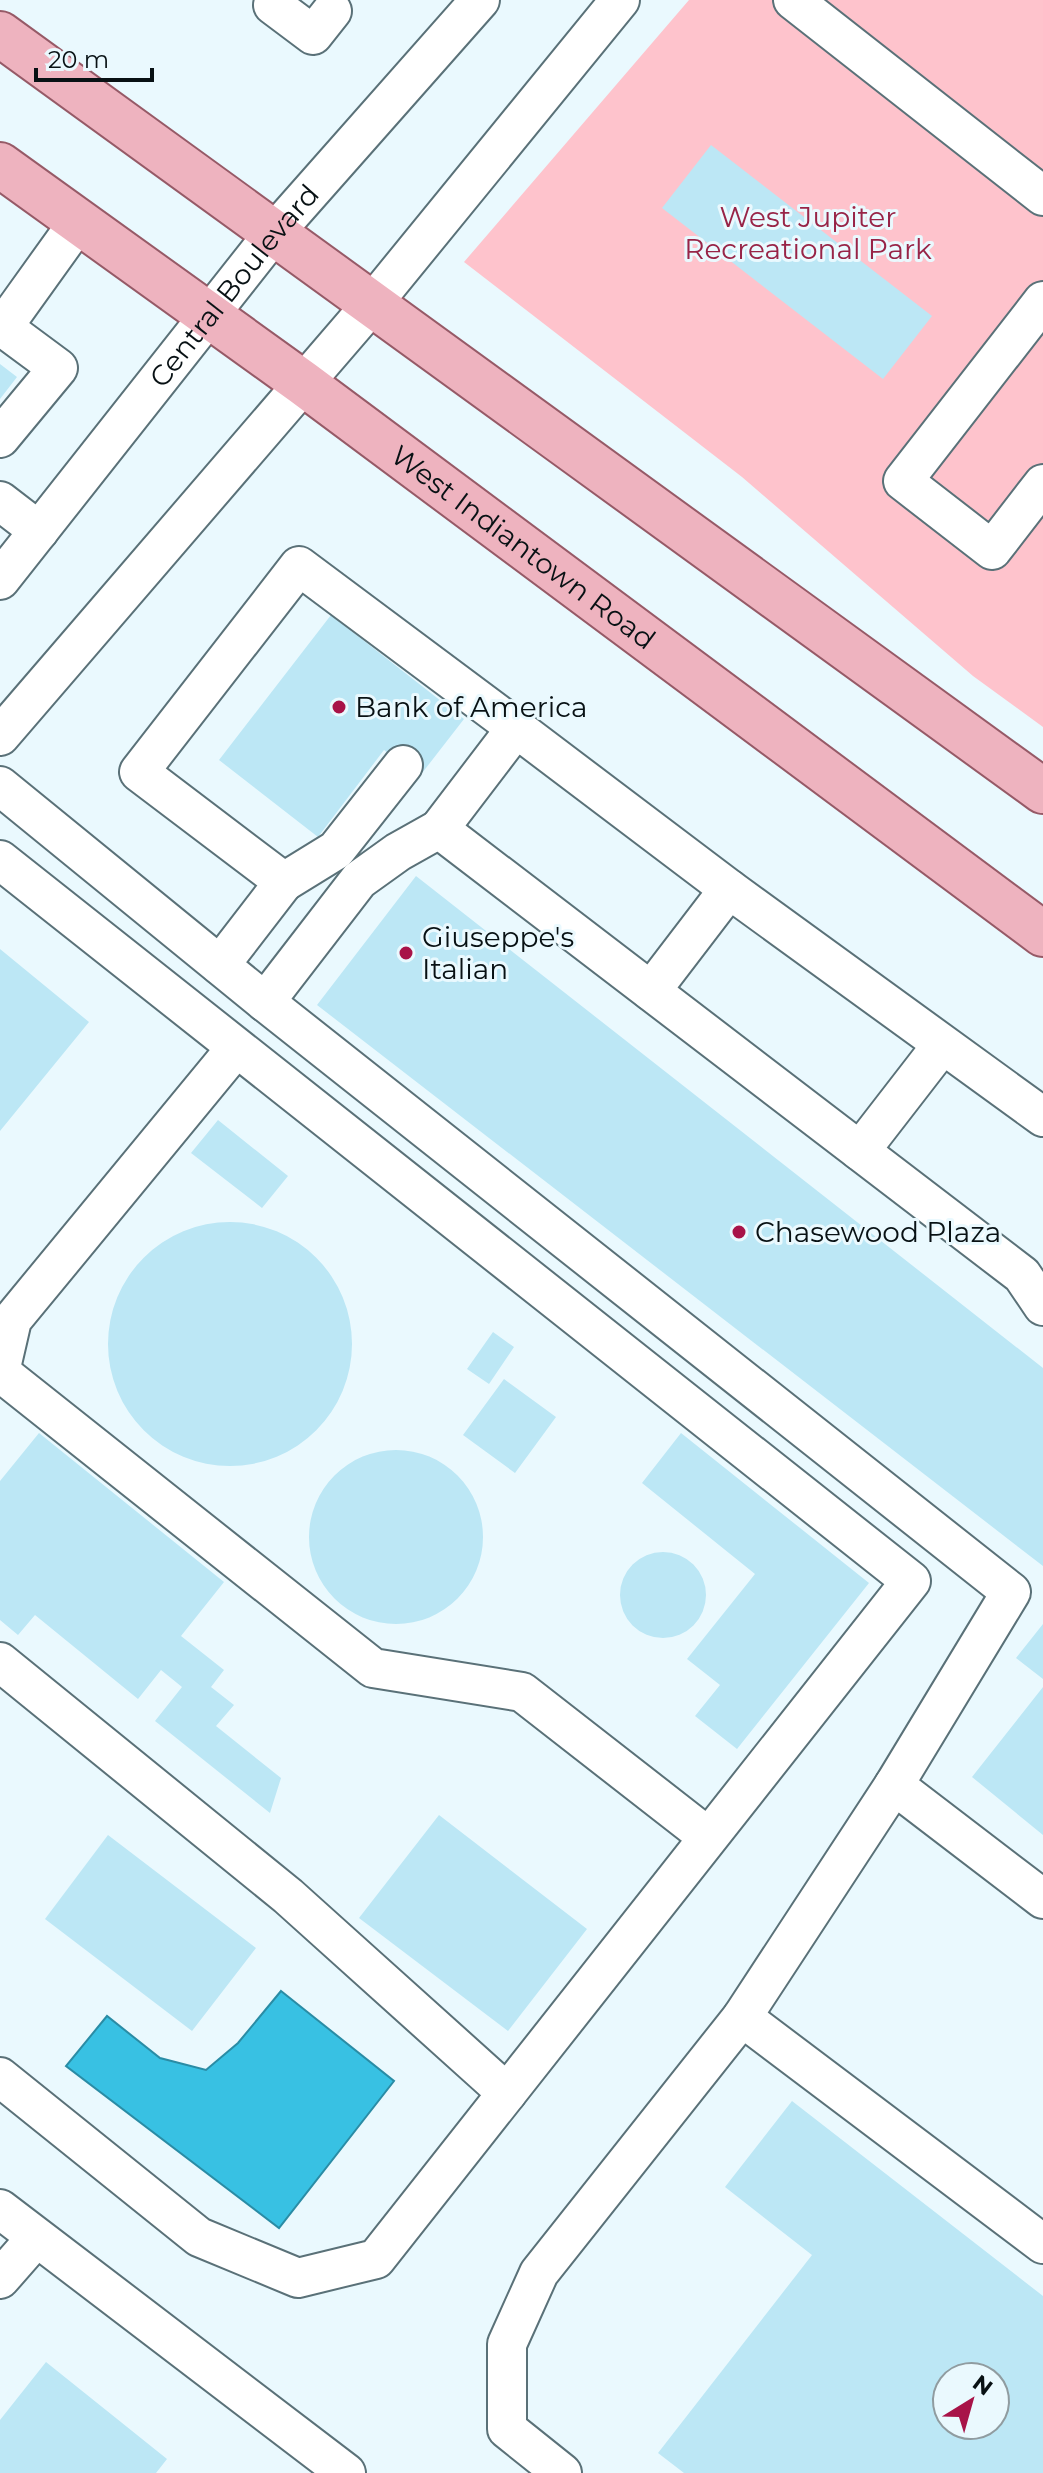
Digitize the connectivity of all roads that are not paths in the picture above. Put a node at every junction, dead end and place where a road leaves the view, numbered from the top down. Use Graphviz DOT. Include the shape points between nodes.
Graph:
graph roads {
  1 [pos="480,0"];
  2 [pos="620,0"];
  3 [pos="793,0"];
  4 [pos="272,2"];
  5 [pos="332,11"];
  6 [pos="0,34"];
  7 [pos="0,165"];
  8 [pos="1043,196"];
  9 [pos="79,221"];
  10 [pos="274,233"];
  11 [pos="1043,301"];
  12 [pos="372,304"];
  13 [pos="208,315"];
  14 [pos="1,326"];
  15 [pos="303,383"];
  16 [pos="0,438"];
  17 [pos="1043,484"];
  18 [pos="0,501"];
  19 [pos="39,531"];
  20 [pos="0,580"];
  21 [pos="516,728"];
  22 [pos="0,736"];
  23 [pos="403,765"];
  24 [pos="0,786"];
  25 [pos="1043,791"];
  26 [pos="439,829"];
  27 [pos="0,860"];
  28 [pos="284,882"];
  29 [pos="729,889"];
  30 [pos="1043,934"];
  31 [pos="220,965"];
  32 [pos="651,991"];
  33 [pos="265,1002"];
  34 [pos="942,1045"];
  35 [pos="236,1048"];
  36 [pos="1043,1117"];
  37 [pos="860,1151"];
  38 [pos="1043,1306"];
  39 [pos="0,1372"];
  40 [pos="0,1662"];
  41 [pos="894,1785"];
  42 [pos="708,1837"];
  43 [pos="1043,1899"];
  44 [pos="742,2017"];
  45 [pos="0,2077"];
  46 [pos="507,2093"];
  47 [pos="0,2209"];
  48 [pos="1039,2234"];
  49 [pos="36,2238"];
  50 [pos="0,2279"];
  51 [pos="346,2473"];
  52 [pos="562,2473"];
  1 -- 10 [label="street, Central Boulevard"];
  2 -- 12 [label="street"];
  3 -- 8 [label="street"];
  4 -- 5 [label="street" via="313,35"];
  6 -- 10 [label="main road"];
  7 -- 9 [label="main road, West Indiantown Road"];
  9 -- 13 [label="main road, West Indiantown Road"];
  9 -- 14 [label="street"];
  10 -- 12 [label="main road"];
  10 -- 13 [label="street, Central Boulevard"];
  11 -- 17 [label="street" via="903,481 992,550"];
  12 -- 15 [label="street"];
  12 -- 25 [label="main road"];
  13 -- 15 [label="main road, West Indiantown Road"];
  13 -- 19 [label="street, Central Boulevard"];
  14 -- 16 [label="street" via="58,368"];
  15 -- 22 [label="street"];
  15 -- 30 [label="main road, West Indiantown Road"];
  18 -- 19 [label="street"];
  19 -- 20 [label="street, Central Boulevard"];
  21 -- 26 [label="street"];
  21 -- 28 [label="street" via="454,696 299,566 139,772"];
  21 -- 29 [label="street"];
  23 -- 28 [label="street" via="336,850"];
  24 -- 31 [label="street"];
  26 -- 32 [label="street"];
  26 -- 33 [label="street" via="359,880"];
  27 -- 35 [label="street"];
  28 -- 31 [label="street"];
  29 -- 32 [label="street"];
  29 -- 34 [label="street"];
  31 -- 33 [label="street"];
  32 -- 37 [label="street"];
  33 -- 41 [label="street" via="1011,1592"];
  34 -- 36 [label="street"];
  34 -- 37 [label="street"];
  35 -- 39 [label="street" via="12,1320"];
  35 -- 42 [label="street" via="911,1581"];
  37 -- 38 [label="street" via="1022,1275"];
  39 -- 42 [label="street" via="373,1668 522,1692"];
  40 -- 46 [label="street" via="288,1896"];
  41 -- 43 [label="street"];
  41 -- 44 [label="street"];
  42 -- 46 [label="street"];
  44 -- 48 [label="street"];
  44 -- 52 [label="street" via="539,2273 507,2344 507,2429"];
  45 -- 46 [label="street" via="199,2237 298,2278 376,2259"];
  47 -- 49 [label="street"];
  49 -- 50 [label="street"];
  49 -- 51 [label="street"];
}
